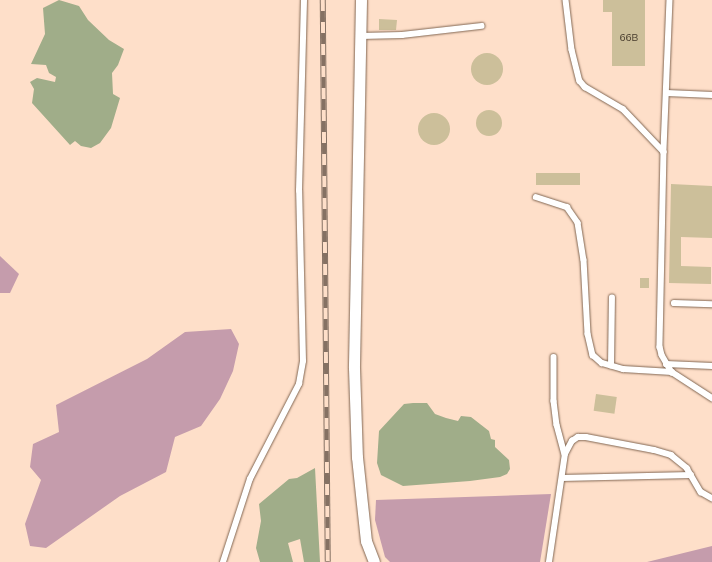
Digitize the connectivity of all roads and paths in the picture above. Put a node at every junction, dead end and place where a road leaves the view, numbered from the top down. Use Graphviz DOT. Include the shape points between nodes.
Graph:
graph roads {
  1 [pos="304,0"];
  2 [pos="361,0"];
  3 [pos="566,0"];
  4 [pos="670,0"];
  5 [pos="481,26"];
  6 [pos="361,36"];
  7 [pos="667,93"];
  8 [pos="712,95"];
  9 [pos="664,152"];
  10 [pos="536,197"];
  11 [pos="612,298"];
  12 [pos="674,302"];
  13 [pos="712,304"];
  14 [pos="554,357"];
  15 [pos="666,364"];
  16 [pos="611,366"];
  17 [pos="712,366"];
  18 [pos="672,372"];
  19 [pos="712,398"];
  20 [pos="565,454"];
  21 [pos="691,475"];
  22 [pos="562,478"];
  23 [pos="712,498"];
  24 [pos="223,562"];
  25 [pos="374,562"];
  26 [pos="549,562"];
  1 -- 24 [label="lane" via="299,191 303,361 299,384 250,479"];
  2 -- 6 [label="street"];
  3 -- 9 [label="lane" via="572,50 580,81 623,108"];
  4 -- 7 [label="lane"];
  5 -- 6 [label="lane"];
  6 -- 25 [label="street" via="354,368 360,485 366,541"];
  7 -- 8 [label="lane"];
  7 -- 9 [label="lane"];
  9 -- 15 [label="lane" via="660,347"];
  10 -- 16 [label="lane" via="567,206 574,215 583,253 590,347 597,360"];
  11 -- 16 [label="lane"];
  12 -- 13 [label="lane"];
  14 -- 20 [label="lane" via="554,401"];
  15 -- 17 [label="lane"];
  15 -- 18 [label="lane"];
  16 -- 18 [label="lane"];
  18 -- 19 [label="lane"];
  20 -- 21 [label="lane" via="572,441 586,437 671,455 681,461"];
  20 -- 22 [label="lane"];
  21 -- 22 [label="lane"];
  21 -- 23 [label="lane" via="701,492"];
  22 -- 26 [label="lane"];
}
